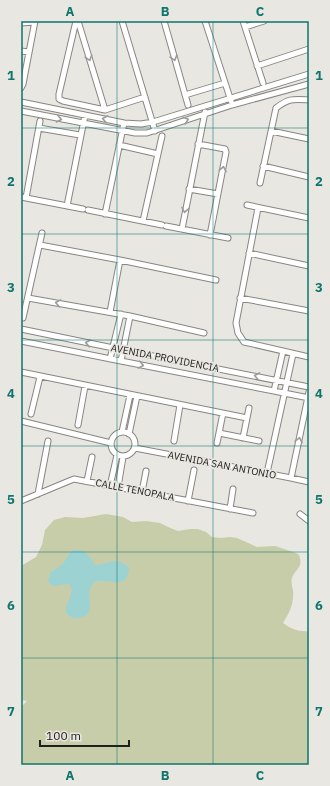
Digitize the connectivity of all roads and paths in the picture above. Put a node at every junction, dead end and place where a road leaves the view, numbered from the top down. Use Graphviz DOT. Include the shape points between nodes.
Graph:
graph roads {
  1 [pos="35,21"];
  2 [pos="77,21"];
  3 [pos="122,21"];
  4 [pos="164,21"];
  5 [pos="205,21"];
  6 [pos="264,21"];
  7 [pos="21,23"];
  8 [pos="244,24"];
  9 [pos="309,49"];
  10 [pos="21,51"];
  11 [pos="29,52"];
  12 [pos="257,66"];
  13 [pos="309,74"];
  14 [pos="225,82"];
  15 [pos="309,84"];
  16 [pos="264,86"];
  17 [pos="21,88"];
  18 [pos="185,95"];
  19 [pos="145,97"];
  20 [pos="230,98"];
  21 [pos="309,100"];
  22 [pos="21,102"];
  23 [pos="188,105"];
  24 [pos="206,106"];
  25 [pos="232,106"];
  26 [pos="105,110"];
  27 [pos="21,111"];
  28 [pos="205,114"];
  29 [pos="85,115"];
  30 [pos="40,121"];
  31 [pos="153,122"];
  32 [pos="124,123"];
  33 [pos="83,124"];
  34 [pos="39,128"];
  35 [pos="122,131"];
  36 [pos="155,131"];
  37 [pos="271,131"];
  38 [pos="80,135"];
  39 [pos="162,136"];
  40 [pos="309,139"];
  41 [pos="198,144"];
  42 [pos="119,145"];
  43 [pos="158,154"];
  44 [pos="263,166"];
  45 [pos="309,177"];
  46 [pos="260,183"];
  47 [pos="190,189"];
  48 [pos="218,194"];
  49 [pos="23,197"];
  50 [pos="247,205"];
  51 [pos="67,206"];
  52 [pos="258,208"];
  53 [pos="105,214"];
  54 [pos="309,218"];
  55 [pos="143,221"];
  56 [pos="182,229"];
  57 [pos="42,233"];
  58 [pos="210,235"];
  59 [pos="228,238"];
  60 [pos="40,245"];
  61 [pos="249,253"];
  62 [pos="120,260"];
  63 [pos="309,266"];
  64 [pos="216,280"];
  65 [pos="28,298"];
  66 [pos="240,298"];
  67 [pos="309,311"];
  68 [pos="110,312"];
  69 [pos="121,314"];
  70 [pos="130,316"];
  71 [pos="23,318"];
  72 [pos="21,329"];
  73 [pos="204,333"];
  74 [pos="21,341"];
  75 [pos="113,348"];
  76 [pos="123,350"];
  77 [pos="283,351"];
  78 [pos="293,354"];
  79 [pos="309,357"];
  80 [pos="110,359"];
  81 [pos="121,361"];
  82 [pos="21,372"];
  83 [pos="40,376"];
  84 [pos="277,380"];
  85 [pos="287,382"];
  86 [pos="86,386"];
  87 [pos="309,387"];
  88 [pos="274,391"];
  89 [pos="309,392"];
  90 [pos="284,393"];
  91 [pos="130,395"];
  92 [pos="137,396"];
  93 [pos="308,398"];
  94 [pos="180,405"];
  95 [pos="249,408"];
  96 [pos="223,413"];
  97 [pos="31,414"];
  98 [pos="247,418"];
  99 [pos="21,421"];
  100 [pos="78,424"];
  101 [pos="122,432"];
  102 [pos="219,433"];
  103 [pos="129,434"];
  104 [pos="243,438"];
  105 [pos="48,441"];
  106 [pos="259,441"];
  107 [pos="174,442"];
  108 [pos="111,443"];
  109 [pos="217,443"];
  110 [pos="135,448"];
  111 [pos="117,455"];
  112 [pos="92,457"];
  113 [pos="123,457"];
  114 [pos="194,470"];
  115 [pos="146,471"];
  116 [pos="266,473"];
  117 [pos="291,478"];
  118 [pos="87,481"];
  119 [pos="309,482"];
  120 [pos="110,486"];
  121 [pos="118,487"];
  122 [pos="233,489"];
  123 [pos="142,492"];
  124 [pos="38,494"];
  125 [pos="188,501"];
  126 [pos="21,502"];
  127 [pos="230,509"];
  128 [pos="253,513"];
  129 [pos="300,514"];
  130 [pos="309,522"];
  1 -- 7 [label="street"];
  1 -- 11 [label="street"];
  2 -- 26 [label="street, one-way"];
  2 -- 26 [label="street" via="59,99"];
  3 -- 19 [label="street"];
  4 -- 18 [label="street, one-way"];
  5 -- 14 [label="street"];
  6 -- 8 [label="street"];
  8 -- 12 [label="street"];
  9 -- 12 [label="street"];
  10 -- 11 [label="street"];
  11 -- 17 [label="street"];
  12 -- 16 [label="street"];
  13 -- 16 [label="street"];
  14 -- 18 [label="street"];
  14 -- 20 [label="street"];
  15 -- 25 [label="street"];
  16 -- 20 [label="street"];
  18 -- 23 [label="street"];
  19 -- 26 [label="street"];
  19 -- 31 [label="street"];
  20 -- 24 [label="street"];
  20 -- 25 [label="street"];
  21 -- 37 [label="street" via="295,99 276,108"];
  22 -- 29 [label="street"];
  24 -- 28 [label="street"];
  24 -- 31 [label="street"];
  25 -- 28 [label="street"];
  27 -- 33 [label="street, one-way"];
  36 -- 28 [label="street, one-way"];
  28 -- 41 [label="street"];
  32 -- 29 [label="street, one-way"];
  29 -- 33 [label="street"];
  30 -- 34 [label="street"];
  31 -- 32 [label="street"];
  31 -- 36 [label="street"];
  32 -- 35 [label="street"];
  33 -- 35 [label="street"];
  33 -- 38 [label="street"];
  34 -- 38 [label="street"];
  34 -- 49 [label="street"];
  35 -- 36 [label="street"];
  35 -- 42 [label="street"];
  37 -- 40 [label="street"];
  37 -- 44 [label="street"];
  38 -- 51 [label="street"];
  39 -- 43 [label="street"];
  41 -- 47 [label="street"];
  48 -- 41 [label="street, one-way" via="226,150"];
  42 -- 43 [label="street"];
  42 -- 53 [label="street"];
  43 -- 55 [label="street"];
  44 -- 45 [label="street"];
  44 -- 46 [label="street"];
  47 -- 48 [label="street"];
  47 -- 56 [label="street, one-way"];
  48 -- 58 [label="street"];
  49 -- 51 [label="street"];
  50 -- 52 [label="street"];
  51 -- 53 [label="street"];
  52 -- 54 [label="street"];
  52 -- 61 [label="street"];
  53 -- 55 [label="street"];
  55 -- 56 [label="street"];
  56 -- 58 [label="street"];
  57 -- 60 [label="street"];
  58 -- 59 [label="street"];
  60 -- 62 [label="street"];
  60 -- 65 [label="street"];
  61 -- 63 [label="street"];
  61 -- 66 [label="street"];
  62 -- 64 [label="street"];
  62 -- 68 [label="street"];
  68 -- 65 [label="street, one-way"];
  65 -- 71 [label="street"];
  66 -- 67 [label="street"];
  66 -- 77 [label="street" via="236,323 238,333 244,342"];
  68 -- 69 [label="street"];
  69 -- 70 [label="street"];
  69 -- 75 [label="street"];
  70 -- 73 [label="street"];
  70 -- 76 [label="street"];
  75 -- 72 [label="street, AVENIDA PROVIDENCIA, one-way"];
  74 -- 80 [label="street, AVENIDA PROVIDENCIA"];
  75 -- 76 [label="street, AVENIDA PROVIDENCIA"];
  75 -- 80 [label="street"];
  76 -- 81 [label="street"];
  84 -- 76 [label="street, AVENIDA PROVIDENCIA, one-way"];
  77 -- 78 [label="street"];
  77 -- 84 [label="street"];
  78 -- 79 [label="street"];
  78 -- 85 [label="street"];
  80 -- 81 [label="street, AVENIDA PROVIDENCIA"];
  81 -- 88 [label="street, AVENIDA PROVIDENCIA, one-way"];
  82 -- 83 [label="street"];
  83 -- 86 [label="street"];
  83 -- 97 [label="street"];
  84 -- 85 [label="street, AVENIDA PROVIDENCIA"];
  84 -- 88 [label="street"];
  85 -- 87 [label="street, AVENIDA PROVIDENCIA"];
  85 -- 90 [label="street"];
  86 -- 91 [label="street"];
  86 -- 100 [label="street"];
  88 -- 90 [label="street, AVENIDA PROVIDENCIA"];
  89 -- 93 [label="street"];
  90 -- 93 [label="street, AVENIDA PROVIDENCIA"];
  90 -- 116 [label="street"];
  91 -- 92 [label="street"];
  91 -- 101 [label="street"];
  92 -- 94 [label="street"];
  92 -- 103 [label="street"];
  117 -- 93 [label="street, one-way"];
  94 -- 96 [label="street"];
  94 -- 107 [label="street"];
  95 -- 98 [label="street"];
  96 -- 98 [label="street"];
  96 -- 102 [label="street"];
  98 -- 104 [label="street"];
  99 -- 108 [label="street"];
  101 -- 103 [label="street"];
  101 -- 108 [label="street" via="115,436"];
  102 -- 104 [label="street"];
  102 -- 109 [label="street"];
  103 -- 110 [label="street" via="134,439"];
  104 -- 106 [label="street"];
  105 -- 124 [label="street"];
  108 -- 111 [label="street" via="112,450"];
  110 -- 113 [label="street"];
  110 -- 116 [label="street, AVENIDA SAN ANTONIO"];
  111 -- 113 [label="street"];
  111 -- 120 [label="street"];
  112 -- 118 [label="street"];
  113 -- 121 [label="street"];
  114 -- 125 [label="street"];
  115 -- 123 [label="street"];
  116 -- 117 [label="street, AVENIDA SAN ANTONIO"];
  117 -- 119 [label="street, AVENIDA SAN ANTONIO"];
  118 -- 120 [label="street, CALLE TENOPALA"];
  118 -- 124 [label="street, CALLE TENOPALA" via="74,479"];
  120 -- 121 [label="street, CALLE TENOPALA"];
  121 -- 123 [label="street, CALLE TENOPALA"];
  122 -- 127 [label="street"];
  123 -- 125 [label="street, CALLE TENOPALA"];
  124 -- 126 [label="street, CALLE TENOPALA"];
  125 -- 127 [label="street, CALLE TENOPALA"];
  127 -- 128 [label="street, CALLE TENOPALA"];
  129 -- 130 [label="street"];
}
